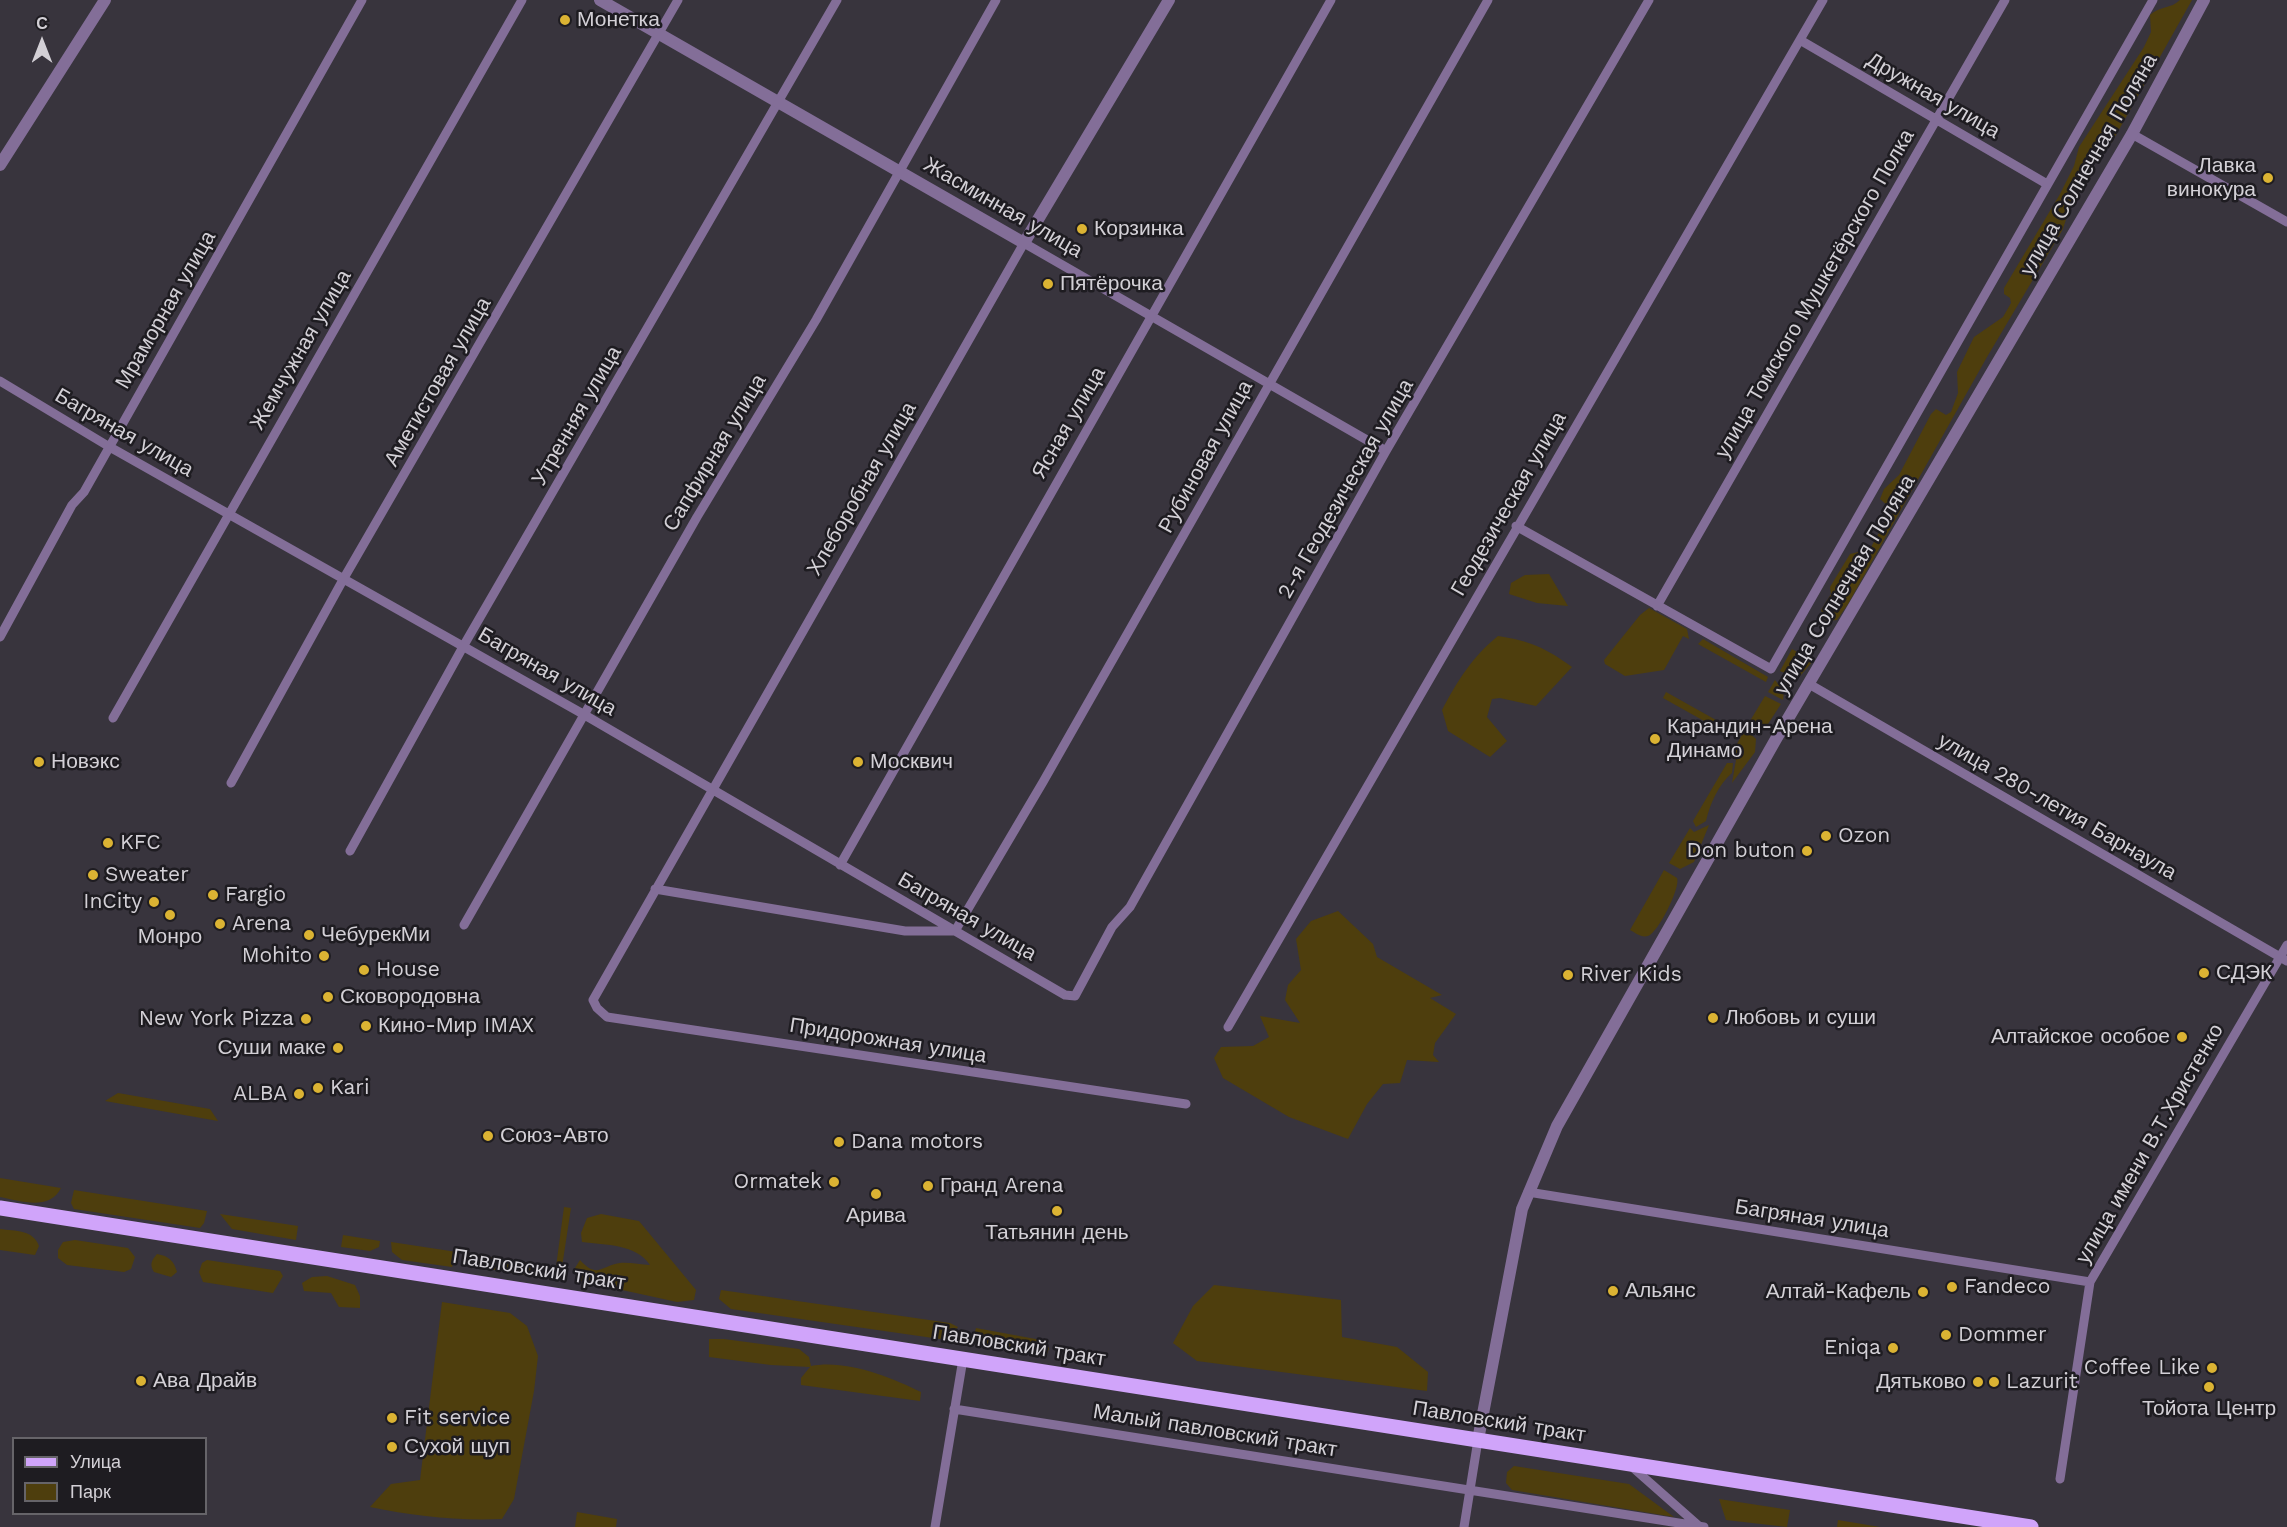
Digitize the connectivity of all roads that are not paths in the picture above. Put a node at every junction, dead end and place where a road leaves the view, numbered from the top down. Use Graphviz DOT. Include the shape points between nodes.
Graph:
graph roads {
  1 [pos="105,0"];
  2 [pos="362,0"];
  3 [pos="522,0"];
  4 [pos="600,0"];
  5 [pos="678,0"];
  6 [pos="837,0"];
  7 [pos="996,0"];
  8 [pos="1169,0"];
  9 [pos="1331,0"];
  10 [pos="1488,0"];
  11 [pos="1649,0"];
  12 [pos="1823,0"];
  13 [pos="2006,0"];
  14 [pos="2153,0"];
  15 [pos="2204,0"];
  16 [pos="658,33"];
  17 [pos="1800,40"];
  18 [pos="779,103"];
  19 [pos="1936,118"];
  20 [pos="2132,134"];
  21 [pos="0,165"];
  22 [pos="899,170"];
  23 [pos="2047,184"];
  24 [pos="2287,222"];
  25 [pos="1024,243"];
  26 [pos="1152,315"];
  27 [pos="0,381"];
  28 [pos="1268,383"];
  29 [pos="108,447"];
  30 [pos="1386,451"];
  31 [pos="227,514"];
  32 [pos="1516,526"];
  33 [pos="344,578"];
  34 [pos="1657,606"];
  35 [pos="0,637"];
  36 [pos="464,645"];
  37 [pos="1809,684"];
  38 [pos="583,714"];
  39 [pos="112,718"];
  40 [pos="231,783"];
  41 [pos="713,790"];
  42 [pos="350,851"];
  43 [pos="840,865"];
  44 [pos="655,888"];
  45 [pos="464,925"];
  46 [pos="954,931"];
  47 [pos="2287,945"];
  48 [pos="2283,959"];
  49 [pos="1075,996"];
  50 [pos="593,1000"];
  51 [pos="1228,1027"];
  52 [pos="1186,1104"];
  53 [pos="1528,1192"];
  54 [pos="0,1208"];
  55 [pos="2090,1282"];
  56 [pos="963,1359"];
  57 [pos="954,1409"];
  58 [pos="1478,1440"];
  59 [pos="1630,1464"];
  60 [pos="2060,1479"];
  61 [pos="1470,1489"];
  62 [pos="935,1527"];
  63 [pos="1464,1527"];
  64 [pos="1701,1527"];
  65 [pos="2031,1527"];
  1 -- 21 [label="street"];
  2 -- 29 [label="street, Мраморная улица"];
  3 -- 31 [label="street, Жемчужная улица"];
  4 -- 16 [label="street, Жасминная улица"];
  5 -- 16 [label="street, Аметистовая улица"];
  6 -- 18 [label="street, Утренняя улица"];
  7 -- 22 [label="street, Сапфирная улица"];
  8 -- 25 [label="street, Хлеборобная улица"];
  9 -- 26 [label="street, Ясная улица"];
  10 -- 28 [label="street, Рубиновая улица"];
  11 -- 30 [label="street, 2-я Геодезическая улица"];
  12 -- 17 [label="street, Геодезическая улица"];
  13 -- 19 [label="street, улица Томского Мушкетёрского Полка"];
  14 -- 23 [label="street, улица Солнечная Поляна"];
  15 -- 20 [label="street, улица Солнечная Поляна"];
  16 -- 18 [label="street, Жасминная улица"];
  16 -- 33 [label="street, Аметистовая улица"];
  17 -- 19 [label="street, Дружная улица"];
  17 -- 32 [label="street, Геодезическая улица"];
  18 -- 22 [label="street, Жасминная улица"];
  18 -- 36 [label="street, Утренняя улица"];
  19 -- 23 [label="street, Дружная улица"];
  19 -- 34 [label="street, улица Томского Мушкетёрского Полка"];
  20 -- 24 [label="street"];
  20 -- 37 [label="street, улица Солнечная Поляна"];
  22 -- 25 [label="street, Жасминная улица"];
  22 -- 38 [label="street, Сапфирная улица" via="816,320"];
  23 -- 34 [label="street, улица Солнечная Поляна" via="1772,669"];
  25 -- 26 [label="street, Жасминная улица"];
  25 -- 41 [label="street, Хлеборобная улица"];
  26 -- 28 [label="street, Жасминная улица"];
  26 -- 43 [label="street, Ясная улица"];
  27 -- 29 [label="street, Багряная улица"];
  28 -- 30 [label="street, Жасминная улица"];
  28 -- 46 [label="street, Рубиновая улица" via="1043,782"];
  29 -- 31 [label="street, Багряная улица"];
  29 -- 35 [label="street, Мраморная улица"];
  30 -- 49 [label="street, 2-я Геодезическая улица" via="1130,907 1112,927"];
  31 -- 33 [label="street, Багряная улица"];
  31 -- 39 [label="street, Жемчужная улица"];
  32 -- 34 [label="street"];
  32 -- 51 [label="street, Геодезическая улица"];
  33 -- 36 [label="street, Багряная улица"];
  33 -- 40 [label="street, Аметистовая улица"];
  36 -- 38 [label="street, Багряная улица"];
  36 -- 42 [label="street, Утренняя улица"];
  37 -- 48 [label="street, улица 280-летия Барнаула"];
  37 -- 53 [label="street, улица Солнечная Поляна" via="1566,1107"];
  38 -- 41 [label="street, Багряная улица"];
  38 -- 45 [label="street, Сапфирная улица"];
  41 -- 43 [label="street, Багряная улица"];
  41 -- 44 [label="street, Хлеборобная улица"];
  43 -- 46 [label="street, Багряная улица"];
  44 -- 46 [label="street" via="905,931"];
  44 -- 50 [label="street, Хлеборобная улица"];
  46 -- 49 [label="street, Багряная улица" via="1065,995"];
  47 -- 48 [label="street, улица имени В.Т.Христенко"];
  48 -- 55 [label="street, улица имени В.Т.Христенко"];
  50 -- 52 [label="street, Придорожная улица" via="607,1017"];
  53 -- 55 [label="street, Багряная улица"];
  53 -- 58 [label="street, улица Солнечная Поляна" via="1513,1246"];
  54 -- 56 [label="main road, Павловский тракт"];
  55 -- 60 [label="street, улица имени В.Т.Христенко"];
  56 -- 57 [label="street"];
  56 -- 58 [label="main road, Павловский тракт"];
  57 -- 61 [label="street, Малый павловский тракт"];
  57 -- 62 [label="street"];
  58 -- 59 [label="main road, Павловский тракт"];
  58 -- 61 [label="street"];
  59 -- 64 [label="street"];
  59 -- 65 [label="main road, Павловский тракт"];
  61 -- 63 [label="street"];
  61 -- 64 [label="street"];
}
